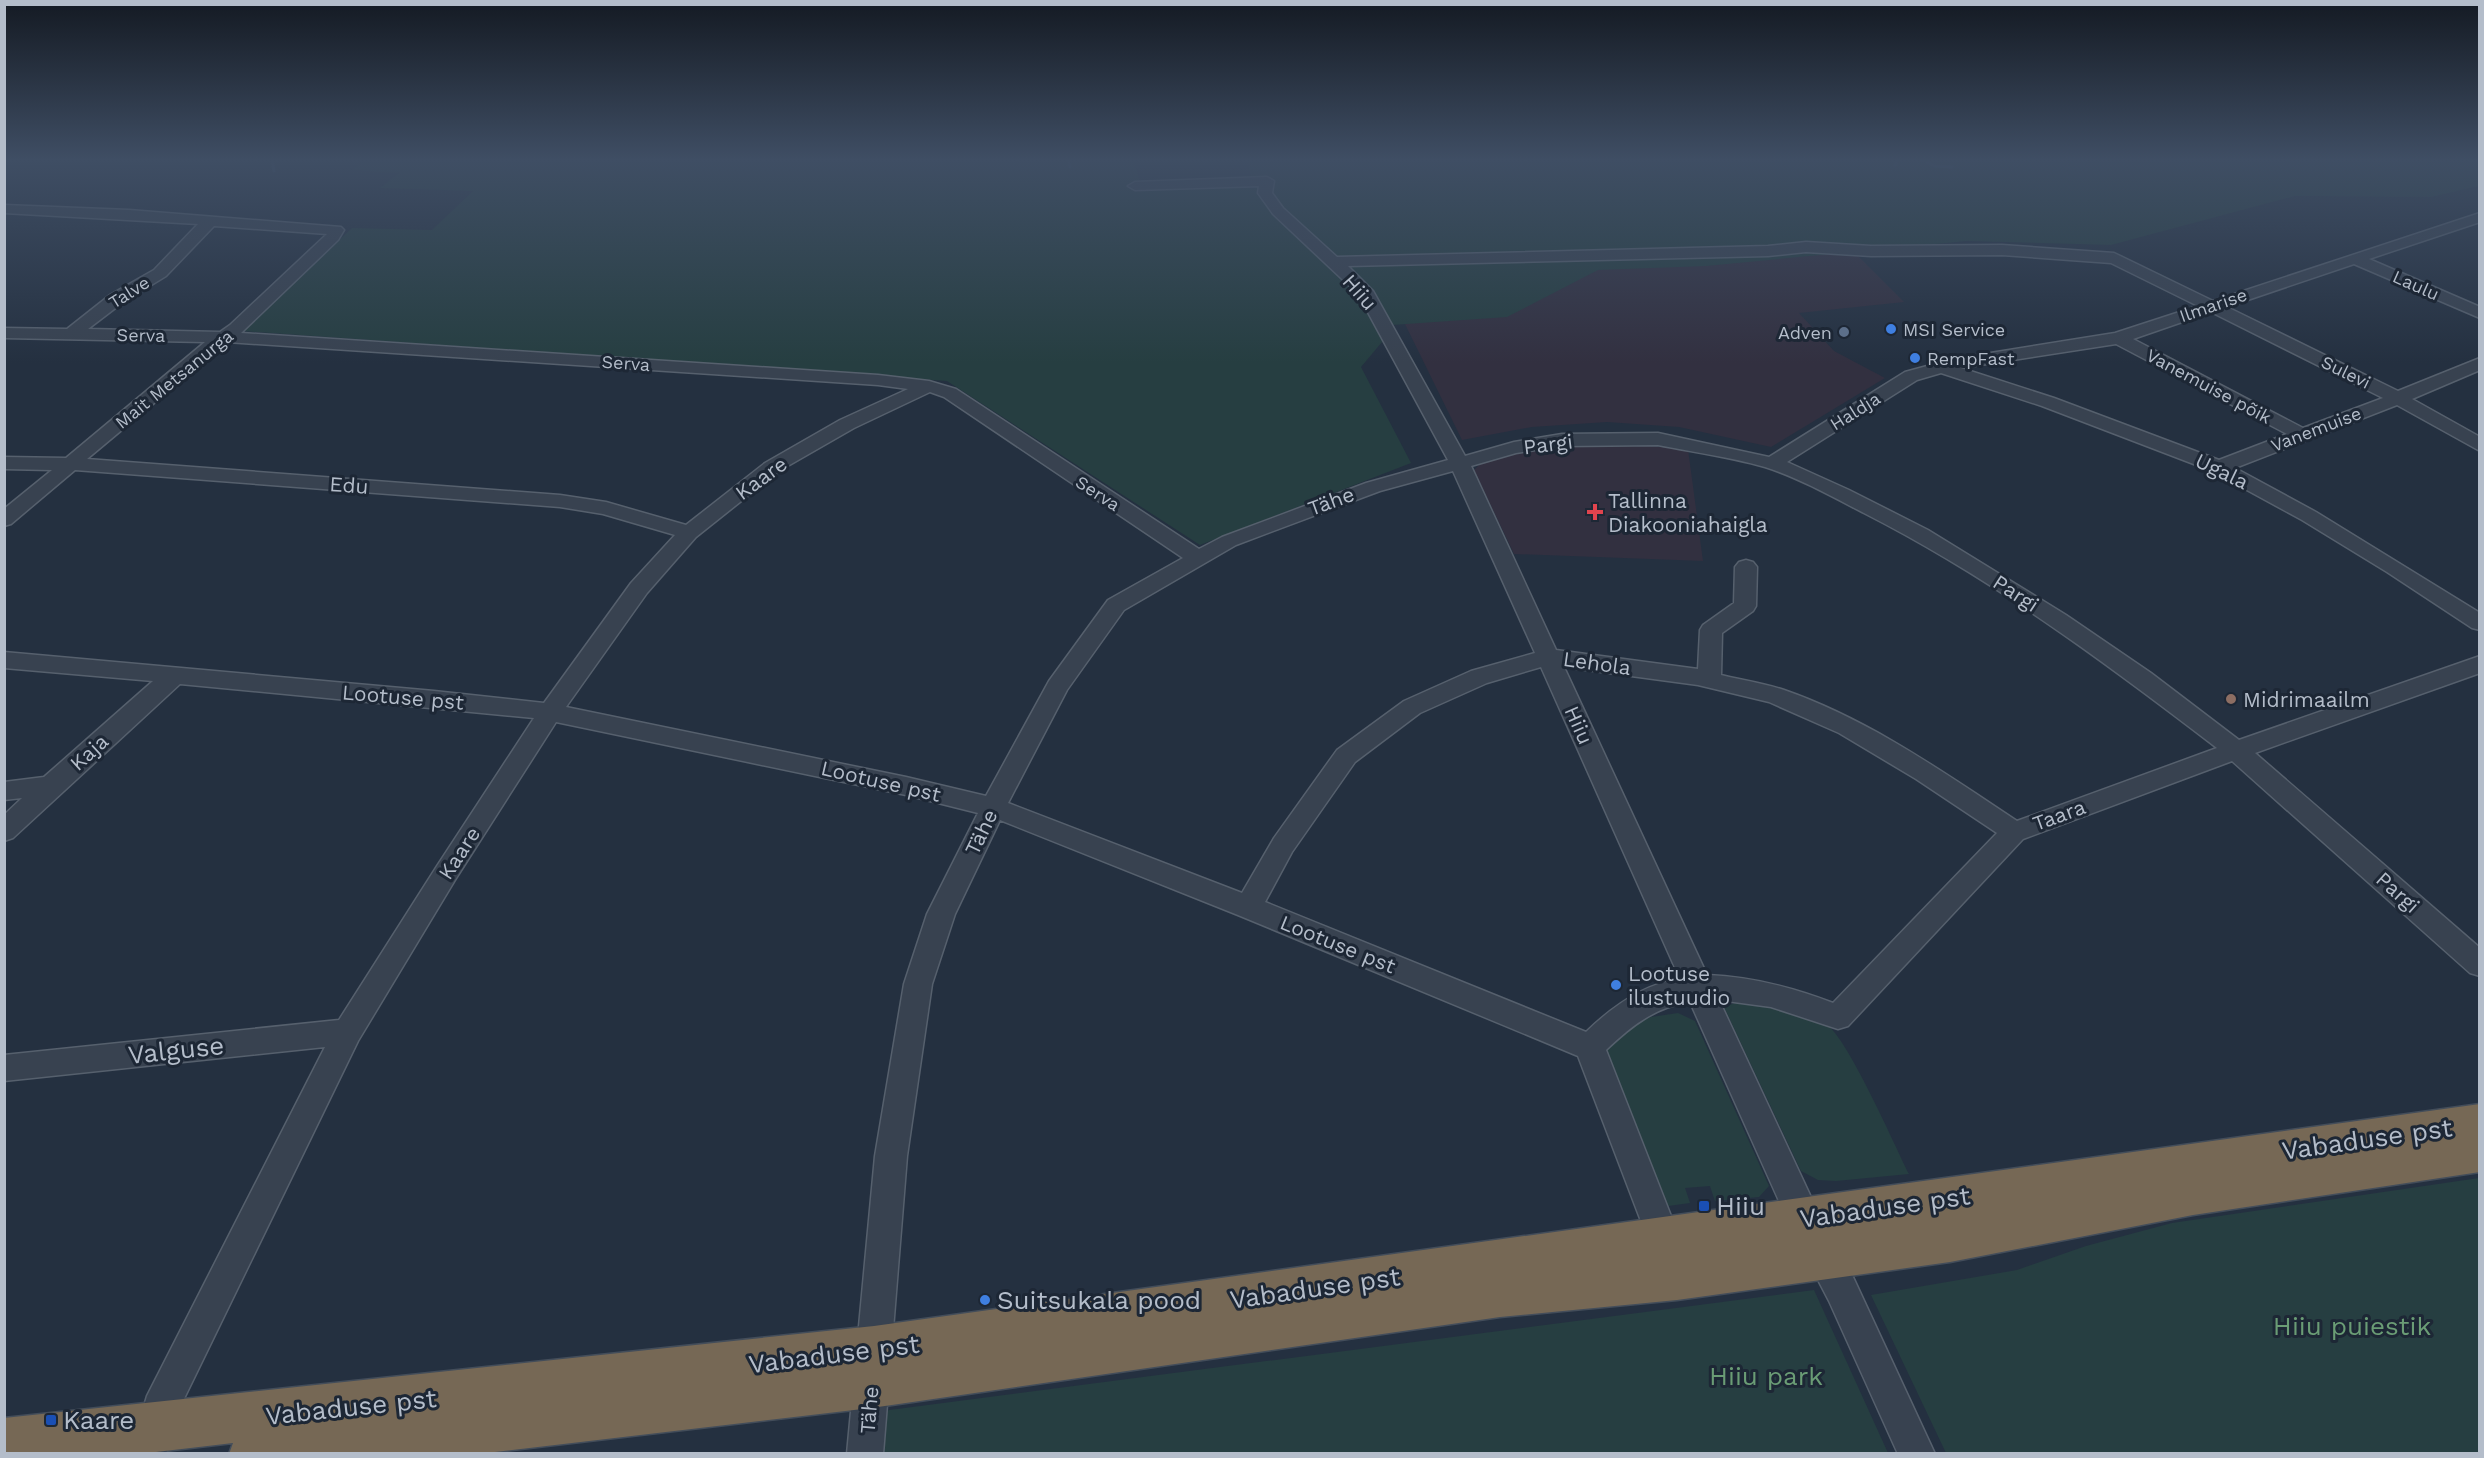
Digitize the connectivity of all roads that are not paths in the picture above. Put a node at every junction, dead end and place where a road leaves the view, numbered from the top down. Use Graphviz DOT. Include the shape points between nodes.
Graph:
graph roads {
  1 [pos="204,227"];
  2 [pos="289,227"];
  3 [pos="1295,227"];
  4 [pos="2449,227"];
  5 [pos="2353,258"];
  6 [pos="1332,262"];
  7 [pos="2210,306"];
  8 [pos="2480,313"];
  9 [pos="4,333"];
  10 [pos="71,334"];
  11 [pos="224,337"];
  12 [pos="2118,338"];
  13 [pos="2480,363"];
  14 [pos="1941,367"];
  15 [pos="929,386"];
  16 [pos="2398,398"];
  17 [pos="2300,434"];
  18 [pos="2480,445"];
  19 [pos="4,463"];
  20 [pos="1772,463"];
  21 [pos="70,464"];
  22 [pos="1460,464"];
  23 [pos="2219,467"];
  24 [pos="4,520"];
  25 [pos="689,533"];
  26 [pos="1197,558"];
  27 [pos="1746,567"];
  28 [pos="2480,624"];
  29 [pos="1548,657"];
  30 [pos="4,660"];
  31 [pos="2480,664"];
  32 [pos="175,675"];
  33 [pos="1709,680"];
  34 [pos="550,712"];
  35 [pos="2236,750"];
  36 [pos="51,786"];
  37 [pos="4,790"];
  38 [pos="993,807"];
  39 [pos="4,831"];
  40 [pos="2014,832"];
  41 [pos="1248,907"];
  42 [pos="2480,965"];
  43 [pos="1698,988"];
  44 [pos="348,1032"];
  45 [pos="1590,1047"];
  46 [pos="4,1068"];
  47 [pos="2480,1123"];
  48 [pos="2480,1152"];
  49 [pos="1814,1238"];
  50 [pos="1664,1239"];
  51 [pos="873,1367"];
  52 [pos="151,1441"];
  53 [pos="4,1443"];
  54 [pos="254,1454"];
  55 [pos="865,1454"];
  56 [pos="1917,1454"];
  1 -- 10 [label="street, Talve" via="160,273 116,299"];
  2 -- 11 [label="street, Mait Metsanurga" via="336,230"];
  3 -- 6 [label="street, Hiiu"];
  4 -- 5 [label="street, Ilmarise"];
  5 -- 7 [label="street, Ilmarise"];
  5 -- 8 [label="street, Laulu"];
  6 -- 7 [label="street, Sulevi" via="1806,248 2002,250 2114,258"];
  6 -- 22 [label="street, Hiiu" via="1365,291"];
  7 -- 12 [label="street, Ilmarise"];
  7 -- 16 [label="street, Sulevi"];
  9 -- 10 [label="street, Serva"];
  10 -- 11 [label="street, Serva"];
  11 -- 15 [label="street, Serva"];
  11 -- 21 [label="street, Mait Metsanurga"];
  12 -- 14 [label="street, Ilmarise"];
  12 -- 17 [label="street, Vanemuise põik"];
  13 -- 16 [label="street, Vanemuise"];
  14 -- 20 [label="street, Haldja" via="1911,376"];
  14 -- 23 [label="street, Ugala" via="2129,431"];
  15 -- 25 [label="street, Kaare" via="847,424 772,467"];
  15 -- 26 [label="street, Serva" via="950,393"];
  16 -- 17 [label="street, Vanemuise"];
  16 -- 18 [label="street, Sulevi"];
  17 -- 23 [label="street, Vanemuise"];
  19 -- 21 [label="street, Edu"];
  20 -- 22 [label="street, Pargi" via="1658,438 1562,440 1514,448"];
  20 -- 35 [label="street, Pargi" via="1921,534 1975,567 2143,679"];
  21 -- 24 [label="street, Mait Metsanurga"];
  21 -- 25 [label="street, Edu" via="560,501 606,508"];
  22 -- 26 [label="street, Tähe" via="1340,497 1228,541"];
  22 -- 29 [label="street, Hiiu"];
  23 -- 28 [label="street, Ugala" via="2394,567"];
  25 -- 34 [label="street, Kaare" via="639,588"];
  26 -- 38 [label="street, Tähe" via="1116,605 1057,687"];
  27 -- 33 [label="street" via="1745,606 1711,630"];
  29 -- 33 [label="street, Lehola"];
  29 -- 41 [label="street, Lehola" via="1479,677 1412,707 1346,756 1282,844"];
  29 -- 43 [label="street, Hiiu"];
  30 -- 32 [label="street, Lootuse pst"];
  31 -- 35 [label="street, Taara"];
  32 -- 34 [label="street, Lootuse pst"];
  32 -- 36 [label="street, Kaja"];
  33 -- 40 [label="street, Lehola" via="1776,696 1847,728 1926,773"];
  34 -- 38 [label="street, Lootuse pst"];
  34 -- 44 [label="street, Kaare"];
  35 -- 40 [label="street, Taara"];
  35 -- 42 [label="street, Pargi"];
  36 -- 37 [label="street"];
  36 -- 39 [label="street, Kaja"];
  38 -- 41 [label="street, Lootuse pst"];
  38 -- 51 [label="street, Tähe" via="941,914 918,984 891,1156"];
  40 -- 43 [label="street, Taara" via="1838,1017 1795,999 1752,989"];
  41 -- 45 [label="street, Lootuse pst"];
  43 -- 45 [label="street" via="1666,994 1637,1006 1606,1028"];
  43 -- 49 [label="street, Hiiu"];
  44 -- 46 [label="street, Valguse"];
  44 -- 52 [label="street, Kaare" via="160,1409"];
  45 -- 50 [label="street"];
  47 -- 49 [label="highway, Vabaduse pst"];
  48 -- 49 [label="highway, Vabaduse pst" via="2193,1194 1950,1240"];
  49 -- 50 [label="highway, Vabaduse pst"];
  49 -- 51 [label="highway, Vabaduse pst" via="1677,1277"];
  49 -- 56 [label="street, Hiiu"];
  50 -- 51 [label="highway, Vabaduse pst"];
  51 -- 52 [label="highway, Vabaduse pst"];
  51 -- 54 [label="highway, Vabaduse pst"];
  51 -- 55 [label="street, Tähe"];
  52 -- 53 [label="highway, Vabaduse pst"];
}
